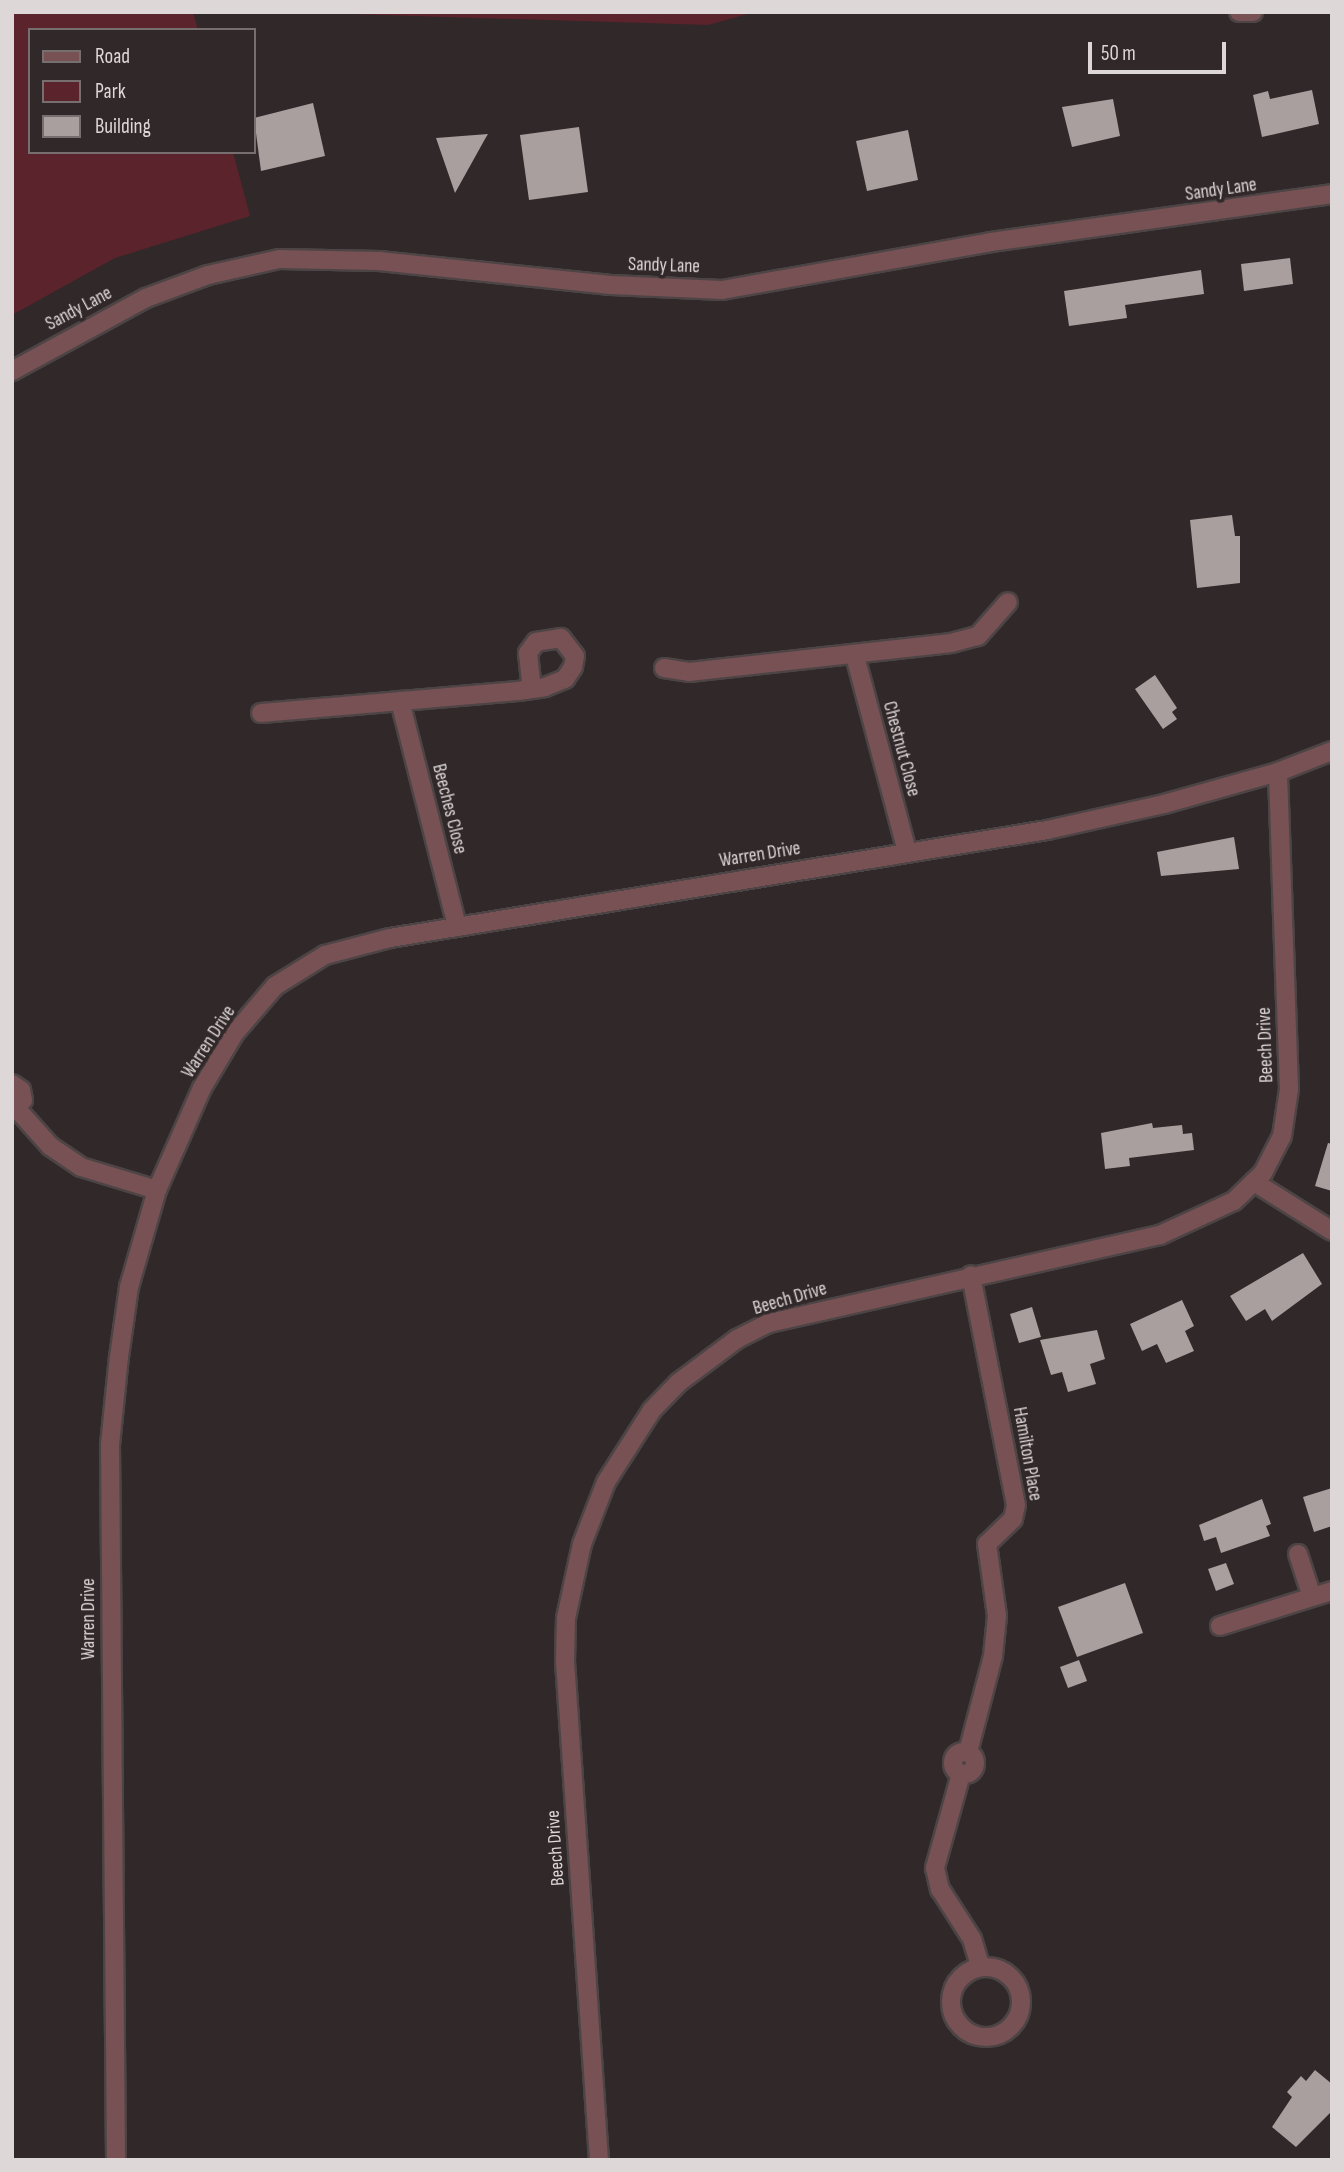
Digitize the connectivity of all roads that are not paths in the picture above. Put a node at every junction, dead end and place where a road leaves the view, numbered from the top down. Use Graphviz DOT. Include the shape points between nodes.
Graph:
graph roads {
  1 [pos="1239,12"];
  2 [pos="1253,12"];
  3 [pos="1332,194"];
  4 [pos="12,371"];
  5 [pos="1008,602"];
  6 [pos="855,656"];
  7 [pos="664,668"];
  8 [pos="525,690"];
  9 [pos="400,701"];
  10 [pos="261,713"];
  11 [pos="1332,751"];
  12 [pos="1278,772"];
  13 [pos="907,852"];
  14 [pos="457,927"];
  15 [pos="12,1084"];
  16 [pos="14,1109"];
  17 [pos="1254,1182"];
  18 [pos="157,1190"];
  19 [pos="1332,1231"];
  20 [pos="971,1275"];
  21 [pos="1298,1554"];
  22 [pos="1332,1591"];
  23 [pos="1312,1597"];
  24 [pos="1220,1626"];
  25 [pos="980,1966"];
  26 [pos="116,2160"];
  27 [pos="599,2160"];
  1 -- 2 [label="street"];
  3 -- 4 [label="street, Sandy Lane" via="992,242 722,290 611,285 379,261 279,259 208,275 146,298"];
  5 -- 6 [label="street" via="986,630 970,639"];
  6 -- 7 [label="street" via="689,672"];
  6 -- 13 [label="street, Chestnut Close"];
  8 -- 9 [label="street"];
  9 -- 10 [label="street"];
  9 -- 14 [label="street, Beeches Close"];
  11 -- 12 [label="street, Warren Drive"];
  12 -- 13 [label="street, Warren Drive" via="1046,830"];
  12 -- 17 [label="street, Beech Drive" via="1289,1089 1282,1136"];
  13 -- 14 [label="street, Warren Drive"];
  14 -- 18 [label="street, Warren Drive" via="325,955 275,986 234,1034 202,1088"];
  15 -- 16 [label="street" via="21,1090 23,1100"];
  16 -- 18 [label="street" via="50,1146 81,1167"];
  17 -- 19 [label="street"];
  17 -- 20 [label="street, Beech Drive" via="1234,1201 1160,1235"];
  18 -- 26 [label="street, Warren Drive" via="129,1286 110,1445"];
  20 -- 25 [label="street, Hamilton Place" via="1017,1505 1013,1519 987,1544 997,1616 993,1657 968,1752 959,1752 954,1759 961,1774 936,1868 940,1889 972,1939"];
  20 -- 27 [label="street, Beech Drive" via="769,1323 737,1339 678,1383 652,1410 606,1482 582,1544 566,1618 565,1662"];
  21 -- 23 [label="street"];
  22 -- 23 [label="street"];
  23 -- 24 [label="street"];
  25 -- 25 [label="street" via="1004,1971 1020,1990 1020,2015 1004,2034 980,2038 959,2025 950,2002 958,1979"];
}
